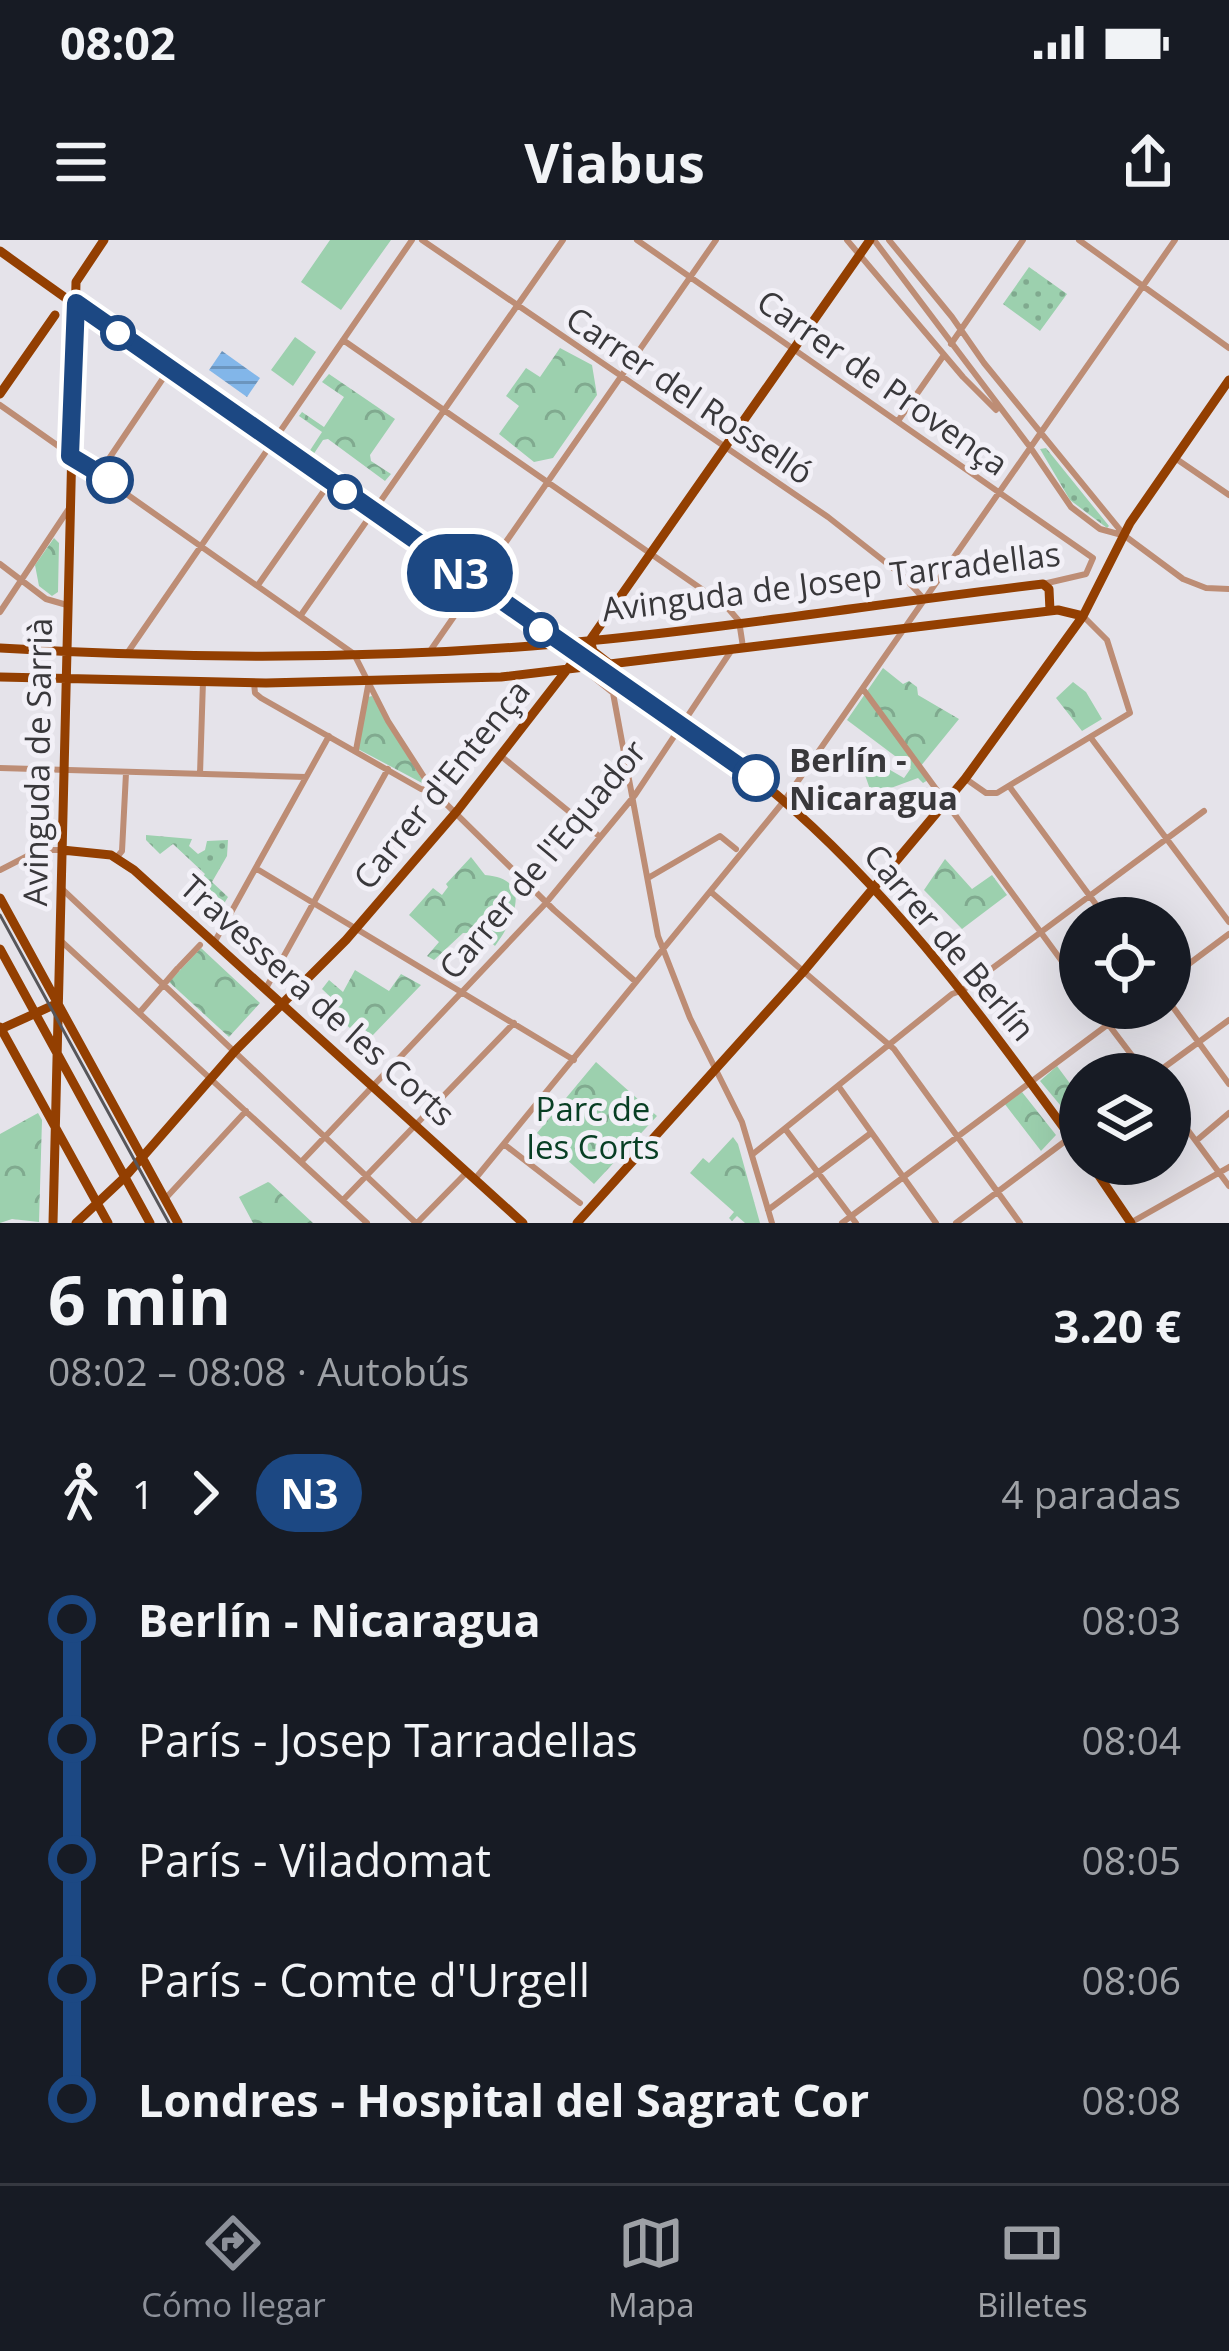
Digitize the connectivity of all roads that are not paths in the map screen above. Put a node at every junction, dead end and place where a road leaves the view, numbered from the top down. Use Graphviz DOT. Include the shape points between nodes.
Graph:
graph roads {
  1 [pos="104,240"];
  2 [pos="412,240"];
  3 [pos="422,240"];
  4 [pos="563,240"];
  5 [pos="637,240"];
  6 [pos="716,240"];
  7 [pos="847,240"];
  8 [pos="872,240"];
  9 [pos="889,240"];
  10 [pos="1023,240"];
  11 [pos="1079,240"];
  12 [pos="1175,240"];
  13 [pos="0,251"];
  14 [pos="860,255"];
  15 [pos="689,276"];
  16 [pos="76,282"];
  17 [pos="1143,287"];
  18 [pos="52,288"];
  19 [pos="76,303"];
  20 [pos="517,306"];
  21 [pos="55,315"];
  22 [pos="75,316"];
  23 [pos="959,332"];
  24 [pos="343,340"];
  25 [pos="952,344"];
  26 [pos="1229,347"];
  27 [pos="793,348"];
  28 [pos="944,355"];
  29 [pos="170,368"];
  30 [pos="621,375"];
  31 [pos="1229,380"];
  32 [pos="0,394"];
  33 [pos="0,405"];
  34 [pos="443,411"];
  35 [pos="1008,419"];
  36 [pos="898,421"];
  37 [pos="1041,433"];
  38 [pos="274,442"];
  39 [pos="1030,447"];
  40 [pos="722,448"];
  41 [pos="70,456"];
  42 [pos="1175,458"];
  43 [pos="100,472"];
  44 [pos="548,481"];
  45 [pos="330,482"];
  46 [pos="998,490"];
  47 [pos="1229,495"];
  48 [pos="69,508"];
  49 [pos="372,512"];
  50 [pos="1125,536"];
  51 [pos="200,544"];
  52 [pos="651,550"];
  53 [pos="0,564"];
  54 [pos="1091,568"];
  55 [pos="20,581"];
  56 [pos="257,584"];
  57 [pos="1043,584"];
  58 [pos="478,586"];
  59 [pos="1226,589"];
  60 [pos="923,598"];
  61 [pos="68,605"];
  62 [pos="1050,610"];
  63 [pos="0,612"];
  64 [pos="301,615"];
  65 [pos="1083,616"];
  66 [pos="739,621"];
  67 [pos="904,629"];
  68 [pos="590,640"];
  69 [pos="561,644"];
  70 [pos="526,646"];
  71 [pos="0,648"];
  72 [pos="737,649"];
  73 [pos="66,651"];
  74 [pos="128,652"];
  75 [pos="429,652"];
  76 [pos="254,653"];
  77 [pos="354,654"];
  78 [pos="578,656"];
  79 [pos="611,665"];
  80 [pos="596,667"];
  81 [pos="583,669"];
  82 [pos="566,671"];
  83 [pos="544,673"];
  84 [pos="529,674"];
  85 [pos="0,677"];
  86 [pos="67,680"];
  87 [pos="203,682"];
  88 [pos="254,682"];
  89 [pos="369,682"];
  90 [pos="624,685"];
  91 [pos="556,686"];
  92 [pos="862,688"];
  93 [pos="613,693"];
  94 [pos="683,724"];
  95 [pos="329,736"];
  96 [pos="1091,738"];
  97 [pos="356,751"];
  98 [pos="501,756"];
  99 [pos="0,768"];
  100 [pos="388,769"];
  101 [pos="65,772"];
  102 [pos="125,772"];
  103 [pos="200,774"];
  104 [pos="306,777"];
  105 [pos="965,778"];
  106 [pos="1009,786"];
  107 [pos="434,791"];
  108 [pos="631,800"];
  109 [pos="784,801"];
  110 [pos="944,805"];
  111 [pos="1204,811"];
  112 [pos="455,814"];
  113 [pos="599,836"];
  114 [pos="1167,839"];
  115 [pos="736,849"];
  116 [pos="62,850"];
  117 [pos="117,857"];
  118 [pos="256,869"];
  119 [pos="0,870"];
  120 [pos="647,879"];
  121 [pos="60,887"];
  122 [pos="874,888"];
  123 [pos="711,892"];
  124 [pos="1089,897"];
  125 [pos="0,898"];
  126 [pos="314,903"];
  127 [pos="546,903"];
  128 [pos="1059,919"];
  129 [pos="1229,922"];
  130 [pos="355,929"];
  131 [pos="1040,933"];
  132 [pos="1229,934"];
  133 [pos="59,940"];
  134 [pos="200,945"];
  135 [pos="213,945"];
  136 [pos="663,948"];
  137 [pos="0,949"];
  138 [pos="1059,958"];
  139 [pos="1191,962"];
  140 [pos="803,972"];
  141 [pos="636,982"];
  142 [pos="165,984"];
  143 [pos="265,990"];
  144 [pos="963,991"];
  145 [pos="463,993"];
  146 [pos="58,1003"];
  147 [pos="281,1005"];
  148 [pos="35,1012"];
  149 [pos="140,1012"];
  150 [pos="1229,1020"];
  151 [pos="514,1024"];
  152 [pos="0,1028"];
  153 [pos="1101,1029"];
  154 [pos="1112,1029"];
  155 [pos="1188,1029"];
  156 [pos="1198,1043"];
  157 [pos="890,1046"];
  158 [pos="235,1051"];
  159 [pos="57,1053"];
  160 [pos="1130,1053"];
  161 [pos="1184,1053"];
  162 [pos="574,1060"];
  163 [pos="715,1067"];
  164 [pos="211,1078"];
  165 [pos="1030,1082"];
  166 [pos="1229,1084"];
  167 [pos="374,1085"];
  168 [pos="839,1087"];
  169 [pos="1229,1113"];
  170 [pos="250,1114"];
  171 [pos="1059,1116"];
  172 [pos="417,1125"];
  173 [pos="56,1126"];
  174 [pos="786,1130"];
  175 [pos="872,1132"];
  176 [pos="1191,1134"];
  177 [pos="325,1136"];
  178 [pos="958,1137"];
  179 [pos="1196,1141"];
  180 [pos="505,1145"];
  181 [pos="1059,1146"];
  182 [pos="753,1154"];
  183 [pos="142,1157"];
  184 [pos="302,1161"];
  185 [pos="1229,1167"];
  186 [pos="1219,1172"];
  187 [pos="818,1174"];
  188 [pos="366,1175"];
  189 [pos="471,1175"];
  190 [pos="125,1177"];
  191 [pos="903,1177"];
  192 [pos="1105,1185"];
  193 [pos="1229,1186"];
  194 [pos="998,1192"];
  195 [pos="165,1199"];
  196 [pos="343,1200"];
  197 [pos="580,1203"];
  198 [pos="98,1204"];
  199 [pos="768,1210"];
  200 [pos="517,1221"];
  201 [pos="849,1221"];
  202 [pos="52,1223"];
  203 [pos="76,1223"];
  204 [pos="108,1223"];
  205 [pos="150,1223"];
  206 [pos="178,1223"];
  207 [pos="367,1223"];
  208 [pos="416,1223"];
  209 [pos="577,1223"];
  210 [pos="772,1223"];
  211 [pos="936,1223"];
  212 [pos="956,1223"];
  213 [pos="1020,1223"];
  214 [pos="1131,1223"];
  1 -- 16 [label="main road"];
  2 -- 24 [label="street"];
  3 -- 20 [label="street, Carrer del Rosselló"];
  4 -- 20 [label="street"];
  5 -- 15 [label="street, Carrer de Provença"];
  6 -- 15 [label="street"];
  7 -- 14 [label="street"];
  8 -- 14 [label="main road, Carrer d'Entença"];
  8 -- 25 [label="street"];
  9 -- 23 [label="street"];
  10 -- 23 [label="street"];
  11 -- 17 [label="street"];
  12 -- 17 [label="street"];
  13 -- 18 [label="main road"];
  14 -- 27 [label="main road, Carrer d'Entença"];
  14 -- 28 [label="street"];
  15 -- 27 [label="street, Carrer de Provença"];
  15 -- 30 [label="street"];
  16 -- 18 [label="main road"];
  16 -- 19 [label="main road, Avinguda de Sarrià"];
  17 -- 26 [label="street"];
  17 -- 37 [label="street"];
  18 -- 19 [label="main road"];
  18 -- 21 [label="main road"];
  19 -- 22 [label="main road, Avinguda de Sarrià"];
  19 -- 29 [label="main road"];
  20 -- 30 [label="street, Carrer del Rosselló"];
  20 -- 34 [label="street"];
  21 -- 22 [label="main road"];
  21 -- 32 [label="main road"];
  22 -- 41 [label="main road, Avinguda de Sarrià"];
  23 -- 25 [label="street"];
  23 -- 37 [label="street"];
  24 -- 34 [label="street"];
  24 -- 38 [label="street"];
  25 -- 28 [label="street"];
  25 -- 35 [label="street"];
  27 -- 36 [label="street, Carrer de Provença"];
  27 -- 40 [label="main road, Carrer d'Entença"];
  28 -- 35 [label="street"];
  28 -- 36 [label="street"];
  29 -- 38 [label="main road"];
  29 -- 43 [label="street"];
  30 -- 40 [label="street, Carrer del Rosselló"];
  30 -- 44 [label="street"];
  31 -- 42 [label="main road"];
  33 -- 41 [label="street"];
  34 -- 44 [label="street"];
  34 -- 49 [label="street"];
  35 -- 39 [label="street"];
  36 -- 46 [label="street, Carrer de Provença"];
  37 -- 39 [label="street"];
  37 -- 50 [label="street"];
  38 -- 45 [label="main road"];
  38 -- 51 [label="street"];
  39 -- 46 [label="street"];
  39 -- 50 [label="street" via="1074,511"];
  40 -- 52 [label="main road, Carrer d'Entença"];
  40 -- 60 [label="street, Carrer del Rosselló" via="828,517"];
  41 -- 43 [label="street"];
  41 -- 48 [label="main road, Avinguda de Sarrià"];
  42 -- 47 [label="street"];
  42 -- 50 [label="main road"];
  43 -- 51 [label="street"];
  44 -- 52 [label="street"];
  44 -- 58 [label="street"];
  45 -- 49 [label="main road"];
  45 -- 56 [label="street"];
  46 -- 54 [label="street, Carrer de Provença" via="1093,558"];
  46 -- 60 [label="street"];
  48 -- 55 [label="street"];
  48 -- 61 [label="main road, Avinguda de Sarrià"];
  49 -- 58 [label="main road"];
  49 -- 64 [label="street"];
  50 -- 59 [label="street" via="1183,579"];
  50 -- 65 [label="main road"];
  51 -- 56 [label="street"];
  51 -- 74 [label="street"];
  52 -- 66 [label="street"];
  52 -- 68 [label="main road, Carrer d'Entença"];
  53 -- 55 [label="street"];
  54 -- 57 [label="street, Avinguda de Josep Tarradellas"];
  55 -- 61 [label="street"];
  55 -- 63 [label="street"];
  56 -- 64 [label="street"];
  57 -- 60 [label="main road, Avinguda de Josep Tarradellas"];
  57 -- 62 [label="main road"];
  58 -- 69 [label="main road"];
  58 -- 75 [label="street"];
  60 -- 66 [label="main road, Avinguda de Josep Tarradellas"];
  60 -- 67 [label="street"];
  61 -- 73 [label="main road, Avinguda de Sarrià"];
  62 -- 65 [label="main road, Avinguda de Josep Tarradellas"];
  62 -- 67 [label="main road, Avinguda de Josep Tarradellas"];
  64 -- 77 [label="street"];
  65 -- 96 [label="street" via="1105,635 1130,712"];
  65 -- 105 [label="main road"];
  66 -- 68 [label="main road, Avinguda de Josep Tarradellas"];
  66 -- 72 [label="street"];
  67 -- 72 [label="main road, Avinguda de Josep Tarradellas"];
  67 -- 92 [label="street"];
  68 -- 69 [label="main road, Avinguda de Josep Tarradellas"];
  68 -- 78 [label="main road, Carrer d'Entença"];
  68 -- 79 [label="main road"];
  69 -- 70 [label="main road, Avinguda de Josep Tarradellas"];
  69 -- 78 [label="main road"];
  70 -- 75 [label="main road, Avinguda de Josep Tarradellas"];
  70 -- 84 [label="main road"];
  71 -- 73 [label="main road, Avinguda de Josep Tarradellas"];
  72 -- 79 [label="main road, Avinguda de Josep Tarradellas"];
  72 -- 94 [label="street, Carrer de l'Equador"];
  73 -- 74 [label="main road, Avinguda de Josep Tarradellas"];
  73 -- 86 [label="main road, Avinguda de Sarrià"];
  74 -- 76 [label="main road, Avinguda de Josep Tarradellas"];
  75 -- 77 [label="main road, Avinguda de Josep Tarradellas"];
  76 -- 77 [label="main road, Avinguda de Josep Tarradellas"];
  76 -- 88 [label="main road"];
  77 -- 89 [label="street"];
  78 -- 80 [label="main road, Avinguda de Josep Tarradellas"];
  78 -- 81 [label="street"];
  78 -- 82 [label="main road, Carrer d'Entença"];
  79 -- 80 [label="main road, Avinguda de Josep Tarradellas"];
  80 -- 81 [label="main road, Avinguda de Josep Tarradellas"];
  80 -- 90 [label="main road, Carrer de Berlín"];
  81 -- 82 [label="main road, Avinguda de Josep Tarradellas"];
  81 -- 93 [label="street"];
  82 -- 83 [label="main road, Avinguda de Josep Tarradellas"];
  82 -- 91 [label="main road, Carrer d'Entença"];
  83 -- 84 [label="main road, Avinguda de Josep Tarradellas"];
  83 -- 91 [label="main road"];
  84 -- 89 [label="main road, Avinguda de Josep Tarradellas"];
  85 -- 86 [label="main road, Avinguda de Josep Tarradellas"];
  86 -- 87 [label="main road, Avinguda de Josep Tarradellas"];
  86 -- 101 [label="main road, Avinguda de Sarrià"];
  87 -- 88 [label="main road, Avinguda de Josep Tarradellas"];
  87 -- 103 [label="street"];
  88 -- 89 [label="main road, Avinguda de Josep Tarradellas"];
  88 -- 95 [label="street" via="256,695"];
  89 -- 97 [label="street"];
  89 -- 107 [label="street"];
  90 -- 93 [label="street"];
  90 -- 94 [label="main road, Carrer de Berlín"];
  91 -- 98 [label="main road, Carrer d'Entença"];
  92 -- 109 [label="street"];
  92 -- 110 [label="street"];
  93 -- 108 [label="street"];
  94 -- 108 [label="street, Carrer de l'Equador"];
  94 -- 109 [label="main road, Carrer de Berlín"];
  95 -- 97 [label="street"];
  95 -- 104 [label="street"];
  96 -- 106 [label="street"];
  96 -- 114 [label="street"];
  97 -- 100 [label="street"];
  98 -- 112 [label="main road, Carrer d'Entença"];
  98 -- 113 [label="street"];
  99 -- 101 [label="street"];
  100 -- 107 [label="street"];
  100 -- 126 [label="street"];
  101 -- 102 [label="street"];
  101 -- 116 [label="main road, Avinguda de Sarrià"];
  102 -- 103 [label="street"];
  102 -- 117 [label="street"];
  103 -- 104 [label="street"];
  104 -- 118 [label="street"];
  105 -- 106 [label="street" via="991,794"];
  105 -- 110 [label="main road"];
  106 -- 124 [label="street"];
  107 -- 112 [label="street"];
  108 -- 113 [label="street, Carrer de l'Equador"];
  108 -- 120 [label="street"];
  109 -- 122 [label="main road, Carrer de Berlín"];
  109 -- 123 [label="street"];
  110 -- 122 [label="main road"];
  110 -- 131 [label="street"];
  111 -- 114 [label="street"];
  112 -- 127 [label="street"];
  112 -- 130 [label="main road, Carrer d'Entença"];
  113 -- 127 [label="street, Carrer de l'Equador"];
  114 -- 124 [label="street"];
  114 -- 129 [label="street"];
  115 -- 120 [label="street" via="720,836"];
  116 -- 117 [label="main road"];
  116 -- 119 [label="street" via="40,850"];
  116 -- 121 [label="main road, Avinguda de Sarrià"];
  117 -- 135 [label="main road, Travessera de les Corts"];
  118 -- 126 [label="street"];
  118 -- 135 [label="street"];
  120 -- 136 [label="street"];
  121 -- 133 [label="main road, Avinguda de Sarrià"];
  121 -- 142 [label="street"];
  122 -- 140 [label="main road"];
  122 -- 144 [label="main road, Carrer de Berlín"];
  123 -- 136 [label="street"];
  123 -- 140 [label="street"];
  125 -- 146 [label="main road"];
  126 -- 130 [label="street"];
  126 -- 143 [label="street"];
  127 -- 141 [label="street"];
  127 -- 145 [label="street, Carrer de l'Equador"];
  128 -- 131 [label="street"];
  130 -- 145 [label="street"];
  130 -- 147 [label="main road, Carrer d'Entença"];
  131 -- 138 [label="street"];
  131 -- 144 [label="street"];
  132 -- 139 [label="street"];
  133 -- 146 [label="main road, Avinguda de Sarrià"];
  133 -- 149 [label="street"];
  134 -- 142 [label="street"];
  135 -- 143 [label="main road, Travessera de les Corts"];
  136 -- 141 [label="street"];
  136 -- 163 [label="street"];
  137 -- 148 [label="main road"];
  140 -- 157 [label="street"];
  140 -- 163 [label="main road"];
  141 -- 162 [label="street"];
  142 -- 149 [label="street"];
  142 -- 158 [label="street"];
  143 -- 147 [label="main road, Travessera de les Corts"];
  144 -- 157 [label="street"];
  144 -- 165 [label="main road, Carrer de Berlín"];
  145 -- 151 [label="street"];
  145 -- 167 [label="street, Carrer de l'Equador"];
  146 -- 148 [label="main road"];
  146 -- 159 [label="main road, Avinguda de Sarrià"];
  146 -- 183 [label="main road"];
  147 -- 158 [label="main road, Carrer d'Entença"];
  147 -- 167 [label="main road, Travessera de les Corts"];
  148 -- 152 [label="main road"];
  148 -- 159 [label="main road"];
  149 -- 164 [label="street"];
  150 -- 156 [label="street"];
  151 -- 162 [label="street"];
  151 -- 172 [label="street"];
  152 -- 173 [label="main road"];
  153 -- 165 [label="street"];
  154 -- 160 [label="street"];
  155 -- 156 [label="street"];
  156 -- 161 [label="street"];
  156 -- 166 [label="street"];
  157 -- 168 [label="street"];
  157 -- 178 [label="street"];
  158 -- 164 [label="main road, Carrer d'Entença"];
  158 -- 177 [label="street"];
  159 -- 173 [label="main road, Avinguda de Sarrià"];
  159 -- 190 [label="main road"];
  162 -- 180 [label="street"];
  163 -- 182 [label="street"];
  163 -- 209 [label="main road"];
  164 -- 170 [label="street"];
  164 -- 183 [label="main road, Carrer d'Entença"];
  165 -- 171 [label="main road, Carrer de Berlín"];
  165 -- 178 [label="street"];
  167 -- 172 [label="main road, Travessera de les Corts"];
  167 -- 177 [label="street, Carrer de l'Equador"];
  168 -- 174 [label="street"];
  168 -- 175 [label="street"];
  169 -- 179 [label="street"];
  170 -- 184 [label="street"];
  170 -- 195 [label="street"];
  172 -- 188 [label="street"];
  172 -- 189 [label="main road, Travessera de les Corts"];
  173 -- 198 [label="main road"];
  173 -- 202 [label="main road, Avinguda de Sarrià"];
  174 -- 182 [label="street"];
  174 -- 187 [label="street"];
  175 -- 187 [label="street"];
  175 -- 191 [label="street"];
  176 -- 179 [label="street"];
  177 -- 184 [label="street, Carrer de l'Equador"];
  177 -- 188 [label="street"];
  178 -- 191 [label="street"];
  178 -- 194 [label="street"];
  179 -- 186 [label="street"];
  180 -- 189 [label="street"];
  180 -- 197 [label="street"];
  181 -- 194 [label="street"];
  182 -- 199 [label="street"];
  183 -- 190 [label="main road, Carrer d'Entença"];
  183 -- 195 [label="main road"];
  184 -- 196 [label="street"];
  185 -- 186 [label="street"];
  186 -- 193 [label="street"];
  186 -- 214 [label="street"];
  187 -- 199 [label="street"];
  187 -- 201 [label="street"];
  188 -- 196 [label="street"];
  188 -- 208 [label="street"];
  189 -- 200 [label="main road, Travessera de les Corts"];
  189 -- 208 [label="street"];
  190 -- 198 [label="main road, Carrer d'Entença"];
  190 -- 205 [label="main road"];
  191 -- 201 [label="street"];
  191 -- 211 [label="street"];
  192 -- 214 [label="main road"];
  194 -- 212 [label="street"];
  194 -- 213 [label="street"];
  195 -- 206 [label="main road"];
  196 -- 207 [label="street"];
  198 -- 203 [label="main road, Carrer d'Entença"];
  198 -- 204 [label="main road"];
  199 -- 210 [label="street"];
}
